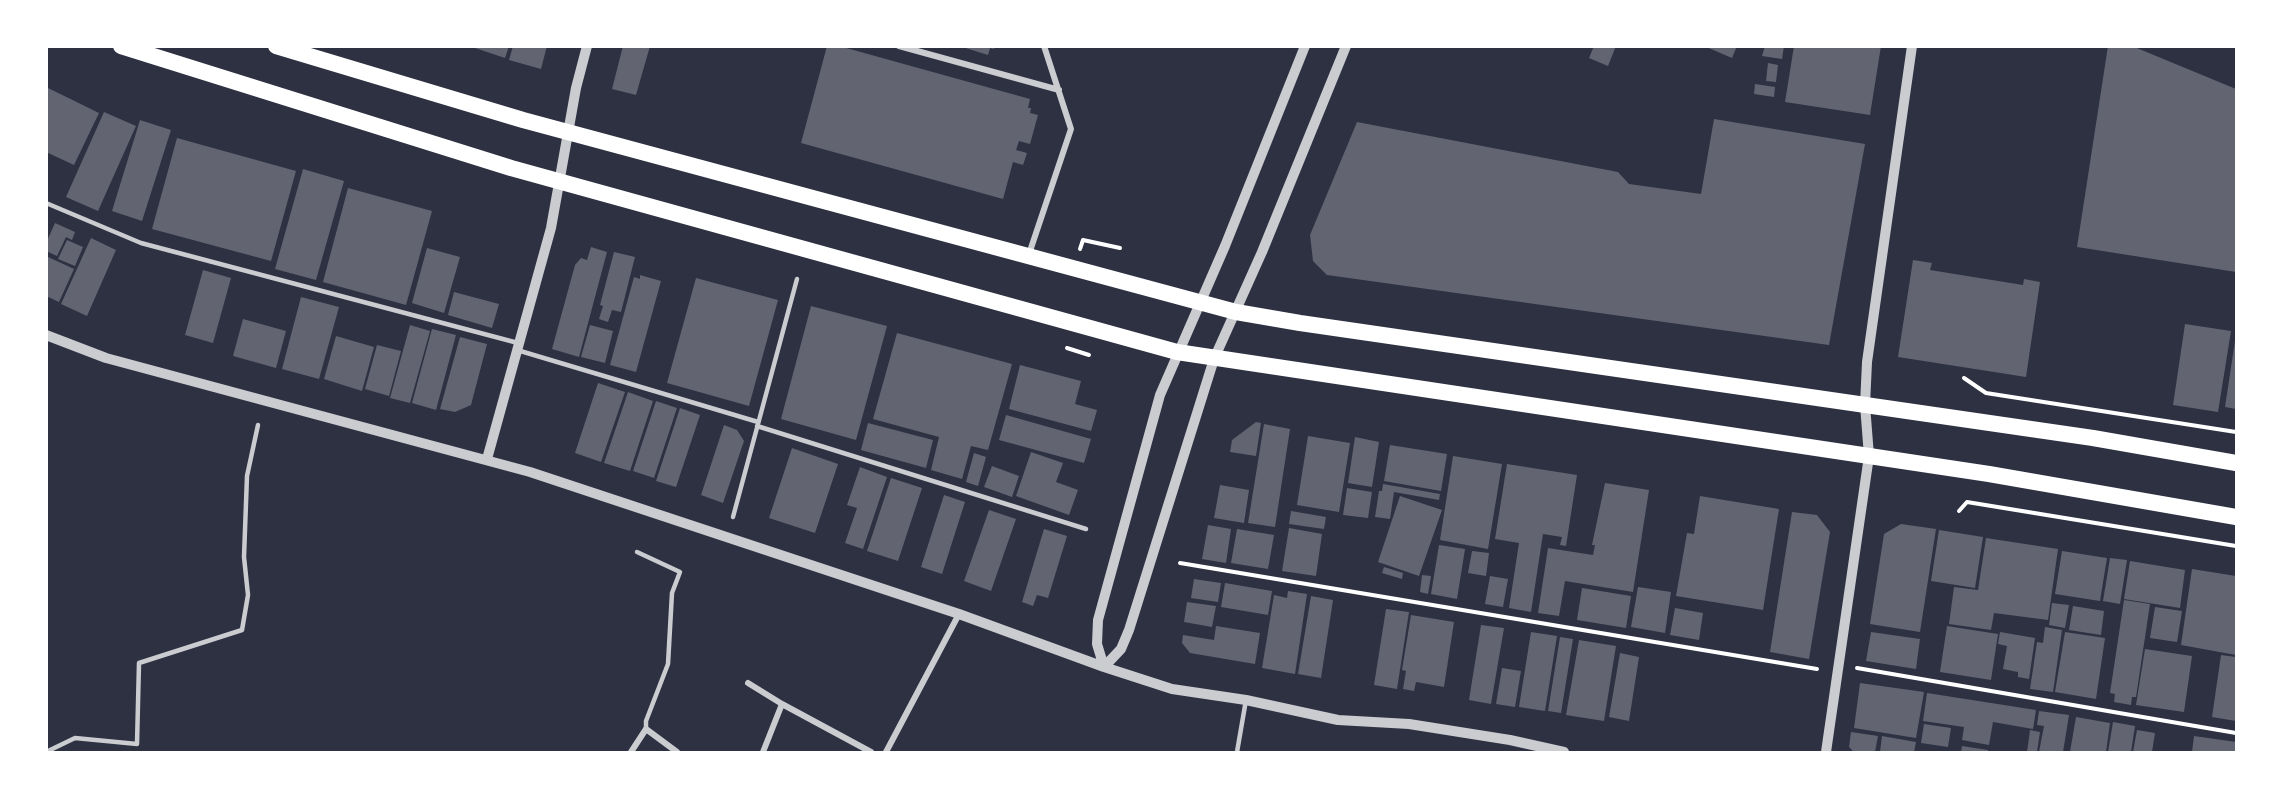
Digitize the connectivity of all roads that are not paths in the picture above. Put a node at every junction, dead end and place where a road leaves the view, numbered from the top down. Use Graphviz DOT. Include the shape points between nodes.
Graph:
graph roads {
  1 [pos="121,46"];
  2 [pos="276,46"];
  3 [pos="587,46"];
  4 [pos="899,46"];
  5 [pos="1044,46"];
  6 [pos="1305,46"];
  7 [pos="1346,46"];
  8 [pos="1912,46"];
  9 [pos="1059,90"];
  10 [pos="570,131"];
  11 [pos="560,182"];
  12 [pos="46,203"];
  13 [pos="1028,256"];
  14 [pos="797,279"];
  15 [pos="1198,303"];
  16 [pos="1236,312"];
  17 [pos="46,335"];
  18 [pos="518,346"];
  19 [pos="1177,352"];
  20 [pos="1214,359"];
  21 [pos="1865,405"];
  22 [pos="758,424"];
  23 [pos="258,425"];
  24 [pos="1869,456"];
  25 [pos="487,459"];
  26 [pos="2236,463"];
  27 [pos="733,517"];
  28 [pos="2236,517"];
  29 [pos="1086,529"];
  30 [pos="637,552"];
  31 [pos="958,614"];
  32 [pos="1104,668"];
  33 [pos="748,683"];
  34 [pos="1246,700"];
  35 [pos="782,704"];
  36 [pos="646,729"];
  37 [pos="46,752"];
  38 [pos="631,753"];
  39 [pos="677,753"];
  40 [pos="763,753"];
  41 [pos="870,753"];
  42 [pos="886,753"];
  43 [pos="1237,753"];
  44 [pos="1564,753"];
  45 [pos="1826,753"];
  1 -- 11 [label="highway"];
  2 -- 10 [label="highway"];
  3 -- 10 [label="street"];
  4 -- 9 [label="street"];
  5 -- 9 [label="street"];
  6 -- 15 [label="street" via="1225,246"];
  7 -- 16 [label="street"];
  8 -- 21 [label="street" via="1867,362"];
  9 -- 13 [label="street" via="1071,129"];
  10 -- 11 [label="street"];
  10 -- 13 [label="highway"];
  11 -- 18 [label="street"];
  11 -- 19 [label="highway"];
  12 -- 18 [label="lane" via="141,243"];
  13 -- 15 [label="highway"];
  14 -- 22 [label="lane"];
  15 -- 16 [label="highway"];
  15 -- 19 [label="street"];
  16 -- 20 [label="street"];
  16 -- 21 [label="highway"];
  17 -- 25 [label="street" via="117,361"];
  18 -- 22 [label="lane"];
  18 -- 25 [label="street"];
  19 -- 20 [label="highway"];
  19 -- 32 [label="street" via="1160,395 1098,620 1097,644"];
  20 -- 24 [label="highway"];
  20 -- 32 [label="street" via="1129,630 1121,649"];
  21 -- 24 [label="street"];
  21 -- 26 [label="highway"];
  22 -- 27 [label="lane"];
  22 -- 29 [label="lane"];
  23 -- 37 [label="lane" via="247,476 244,557 248,595 242,630 139,663 137,744 75,738"];
  24 -- 28 [label="highway"];
  24 -- 45 [label="street"];
  25 -- 31 [label="street"];
  30 -- 36 [label="lane" via="680,572 672,593 668,664"];
  31 -- 32 [label="street"];
  31 -- 42 [label="street"];
  32 -- 34 [label="street" via="1172,689"];
  33 -- 35 [label="street"];
  34 -- 43 [label="lane"];
  34 -- 44 [label="street" via="1338,720 1409,724"];
  35 -- 40 [label="street"];
  35 -- 41 [label="street"];
  36 -- 38 [label="street"];
  36 -- 39 [label="street"];
}
